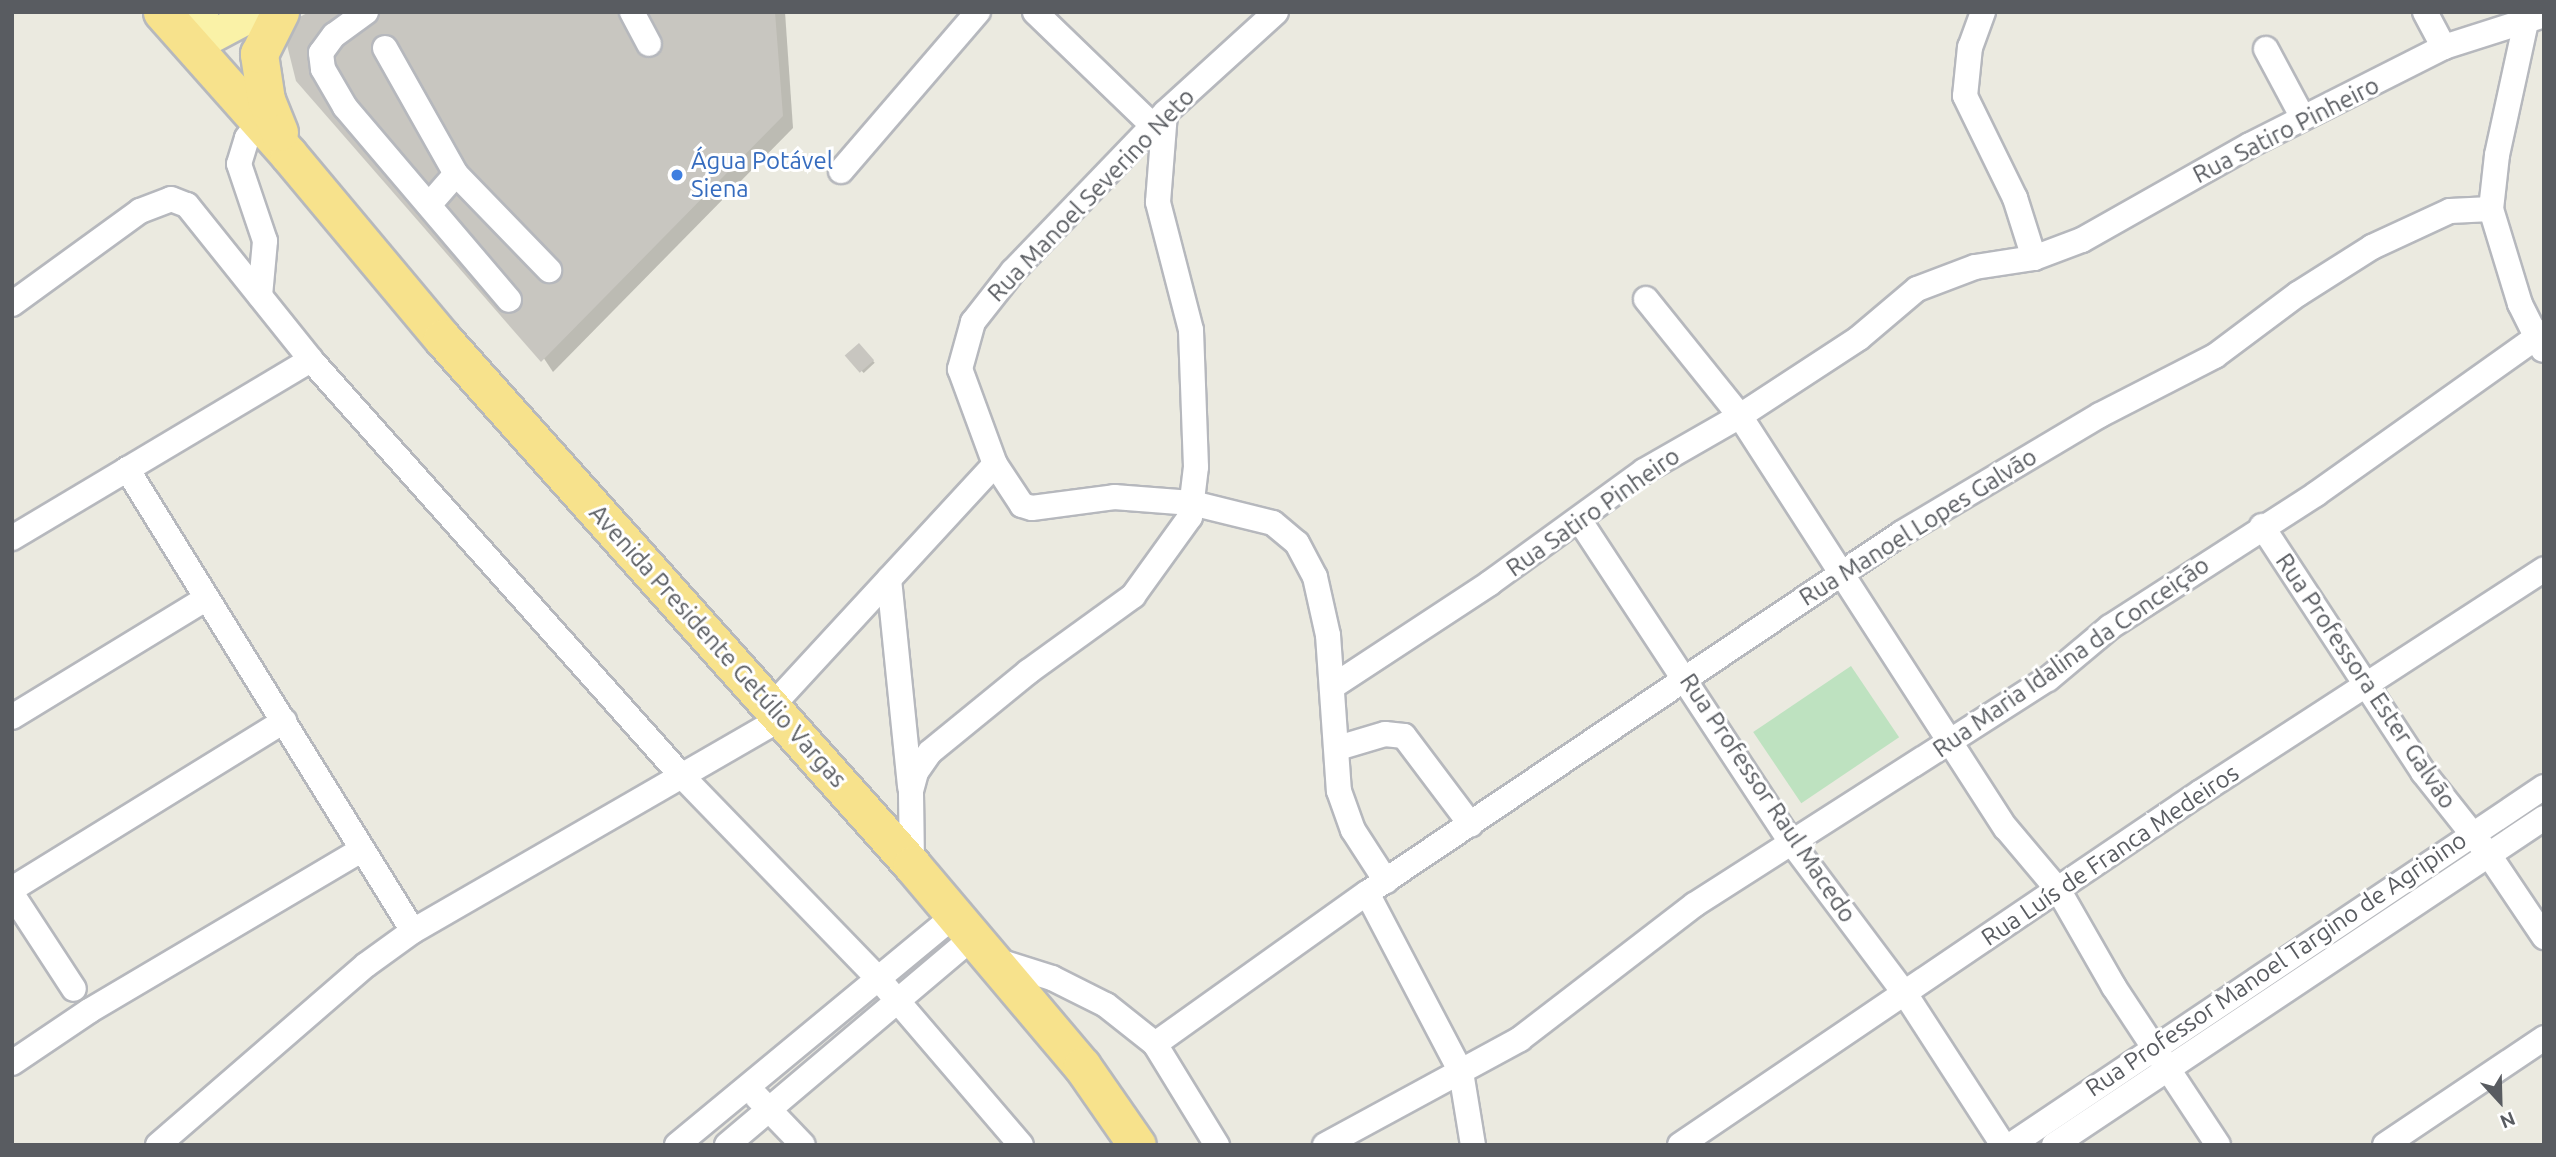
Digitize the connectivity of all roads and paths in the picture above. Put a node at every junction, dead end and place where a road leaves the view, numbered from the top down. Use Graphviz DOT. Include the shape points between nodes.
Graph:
graph roads {
  1 [pos="258,12"];
  2 [pos="280,12"];
  3 [pos="366,12"];
  4 [pos="632,12"];
  5 [pos="978,12"];
  6 [pos="1035,12"];
  7 [pos="1983,12"];
  8 [pos="2425,12"];
  9 [pos="1268,15"];
  10 [pos="2530,16"];
  11 [pos="182,24"];
  12 [pos="649,44"];
  13 [pos="2444,47"];
  14 [pos="384,48"];
  15 [pos="2266,49"];
  16 [pos="2303,118"];
  17 [pos="1159,119"];
  18 [pos="259,121"];
  19 [pos="289,155"];
  20 [pos="841,171"];
  21 [pos="456,174"];
  22 [pos="429,205"];
  23 [pos="2491,209"];
  24 [pos="2034,258"];
  25 [pos="549,270"];
  26 [pos="260,296"];
  27 [pos="1646,299"];
  28 [pos="509,300"];
  29 [pos="12,304"];
  30 [pos="2541,340"];
  31 [pos="311,360"];
  32 [pos="1740,416"];
  33 [pos="995,464"];
  34 [pos="127,469"];
  35 [pos="1192,503"];
  36 [pos="1580,521"];
  37 [pos="2262,526"];
  38 [pos="12,538"];
  39 [pos="2544,569"];
  40 [pos="1841,573"];
  41 [pos="889,579"];
  42 [pos="206,598"];
  43 [pos="1688,680"];
  44 [pos="1335,685"];
  45 [pos="2367,687"];
  46 [pos="778,711"];
  47 [pos="12,716"];
  48 [pos="284,720"];
  49 [pos="1950,743"];
  50 [pos="1338,748"];
  51 [pos="680,774"];
  52 [pos="2544,787"];
  53 [pos="911,791"];
  54 [pos="2544,818"];
  55 [pos="1471,825"];
  56 [pos="2471,833"];
  57 [pos="1791,842"];
  58 [pos="361,850"];
  59 [pos="2488,855"];
  60 [pos="912,864"];
  61 [pos="1376,887"];
  62 [pos="12,891"];
  63 [pos="2059,891"];
  64 [pos="413,931"];
  65 [pos="974,937"];
  66 [pos="2544,937"];
  67 [pos="877,976"];
  68 [pos="74,989"];
  69 [pos="1906,995"];
  70 [pos="896,999"];
  71 [pos="2544,1038"];
  72 [pos="1155,1044"];
  73 [pos="2155,1046"];
  74 [pos="12,1063"];
  75 [pos="2170,1067"];
  76 [pos="1461,1072"];
  77 [pos="747,1086"];
  78 [pos="768,1110"];
  79 [pos="158,1145"];
  80 [pos="677,1145"];
  81 [pos="727,1145"];
  82 [pos="803,1145"];
  83 [pos="1021,1145"];
  84 [pos="1137,1145"];
  85 [pos="1217,1145"];
  86 [pos="1325,1145"];
  87 [pos="1473,1145"];
  88 [pos="1680,1145"];
  89 [pos="2003,1145"];
  90 [pos="2011,1145"];
  91 [pos="2054,1145"];
  92 [pos="2218,1145"];
  93 [pos="2385,1145"];
  1 -- 11 [label="main road"];
  2 -- 19 [label="highway" via="262,42 259,68 265,100"];
  3 -- 22 [label="street" via="334,35 321,53 323,69 345,107"];
  4 -- 12 [label="street"];
  5 -- 20 [label="street"];
  6 -- 17 [label="street"];
  7 -- 24 [label="street" via="1970,47 1965,96 2015,198"];
  8 -- 13 [label="street"];
  9 -- 17 [label="street, Rua Manoel Severino Neto"];
  10 -- 13 [label="street, Rua Satiro Pinheiro"];
  10 -- 23 [label="street"];
  11 -- 18 [label="highway"];
  13 -- 16 [label="street, Rua Satiro Pinheiro"];
  14 -- 21 [label="street"];
  15 -- 16 [label="street"];
  16 -- 24 [label="street, Rua Satiro Pinheiro" via="2082,240"];
  17 -- 33 [label="street, Rua Manoel Severino Neto" via="1013,271 967,333 960,369"];
  17 -- 35 [label="street" via="1157,190 1191,330 1196,467"];
  18 -- 19 [label="highway"];
  18 -- 26 [label="street" via="247,138 239,164 265,242"];
  19 -- 46 [label="highway, Avenida Presidente Getúlio Vargas" via="442,338"];
  21 -- 22 [label="street"];
  21 -- 25 [label="street"];
  22 -- 28 [label="street"];
  23 -- 30 [label="street" via="2508,270"];
  23 -- 40 [label="street, Rua Manoel Lopes Galvão" via="2450,211 2372,247 2298,293 2215,356 2056,441"];
  24 -- 32 [label="street, Rua Satiro Pinheiro" via="1975,267 1917,289 1860,338"];
  26 -- 29 [label="street" via="187,205 171,199 140,211"];
  26 -- 31 [label="street"];
  27 -- 32 [label="street"];
  30 -- 37 [label="street, Rua Maria Idalina da Conceição"];
  31 -- 34 [label="street"];
  31 -- 51 [label="street"];
  32 -- 36 [label="street, Rua Satiro Pinheiro" via="1644,471"];
  32 -- 40 [label="street"];
  33 -- 35 [label="street, Rua Manoel Severino Neto" via="1013,495 1032,508 1114,497"];
  33 -- 41 [label="street"];
  34 -- 38 [label="street"];
  34 -- 42 [label="street"];
  35 -- 44 [label="street, Rua Manoel Severino Neto" via="1273,523 1297,543 1315,577"];
  35 -- 53 [label="street" via="1179,534 1133,596 954,730 916,772"];
  36 -- 43 [label="street, Rua Professor Raul Macedo"];
  36 -- 44 [label="street, Rua Satiro Pinheiro"];
  37 -- 45 [label="street, Rua Professora Ester Galvão"];
  37 -- 49 [label="street, Rua Maria Idalina da Conceição" via="2110,627 2048,679"];
  39 -- 45 [label="street, Rua Luís de Franca Medeiros"];
  40 -- 43 [label="street, Rua Manoel Lopes Galvão"];
  40 -- 49 [label="street"];
  41 -- 46 [label="street"];
  41 -- 53 [label="street"];
  42 -- 47 [label="street"];
  42 -- 48 [label="street"];
  43 -- 55 [label="street, Rua Manoel Lopes Galvão"];
  43 -- 57 [label="street, Rua Professor Raul Macedo"];
  44 -- 50 [label="street, Rua Manoel Severino Neto"];
  45 -- 56 [label="street, Rua Professora Ester Galvão" via="2423,772"];
  45 -- 63 [label="street, Rua Luís de Franca Medeiros" via="2201,792"];
  46 -- 51 [label="street"];
  46 -- 60 [label="highway, Avenida Presidente Getúlio Vargas"];
  48 -- 58 [label="street"];
  48 -- 62 [label="street"];
  49 -- 57 [label="street, Rua Maria Idalina da Conceição"];
  49 -- 63 [label="street" via="2006,828"];
  50 -- 55 [label="street" via="1385,734 1404,736"];
  50 -- 61 [label="street, Rua Manoel Severino Neto" via="1337,776 1345,810"];
  51 -- 64 [label="street"];
  51 -- 67 [label="street"];
  52 -- 56 [label="street, Rua Professor Manoel Targino de Agripino"];
  53 -- 60 [label="street"];
  54 -- 59 [label="street, Rua Professor Manoel Targino de Agripino"];
  55 -- 61 [label="street, Rua Manoel Lopes Galvão"];
  56 -- 59 [label="street, Rua Professora Ester Galvão"];
  56 -- 73 [label="street, Rua Professor Manoel Targino de Agripino"];
  57 -- 69 [label="street, Rua Professor Raul Macedo"];
  57 -- 76 [label="street, Rua Maria Idalina da Conceição" via="1595,977 1520,1039"];
  58 -- 64 [label="street"];
  58 -- 74 [label="street" via="89,1011"];
  59 -- 66 [label="street, Rua Professora Ester Galvão"];
  59 -- 75 [label="street, Rua Professor Manoel Targino de Agripino"];
  60 -- 65 [label="highway, Avenida Presidente Getúlio Vargas"];
  61 -- 72 [label="street, Rua Manoel Lopes Galvão"];
  61 -- 76 [label="street, Rua Manoel Severino Neto"];
  62 -- 68 [label="street"];
  63 -- 69 [label="street, Rua Luís de Franca Medeiros"];
  63 -- 73 [label="street" via="2114,987"];
  64 -- 79 [label="street" via="366,965"];
  65 -- 67 [label="street"];
  65 -- 70 [label="street"];
  65 -- 72 [label="street" via="1084,994"];
  65 -- 84 [label="highway, Avenida Presidente Getúlio Vargas" via="1082,1066"];
  67 -- 70 [label="street"];
  67 -- 77 [label="street"];
  69 -- 88 [label="street, Rua Luís de Franca Medeiros" via="1759,1088"];
  69 -- 89 [label="street, Rua Professor Raul Macedo"];
  70 -- 78 [label="street"];
  70 -- 83 [label="street"];
  71 -- 93 [label="street"];
  72 -- 85 [label="street"];
  73 -- 75 [label="street"];
  73 -- 90 [label="street, Rua Professor Manoel Targino de Agripino"];
  75 -- 91 [label="street, Rua Professor Manoel Targino de Agripino"];
  75 -- 92 [label="street"];
  76 -- 86 [label="street, Rua Maria Idalina da Conceição"];
  76 -- 87 [label="street, Rua Manoel Severino Neto"];
  77 -- 78 [label="street"];
  77 -- 80 [label="street"];
  78 -- 81 [label="street"];
  78 -- 82 [label="street"];
}
